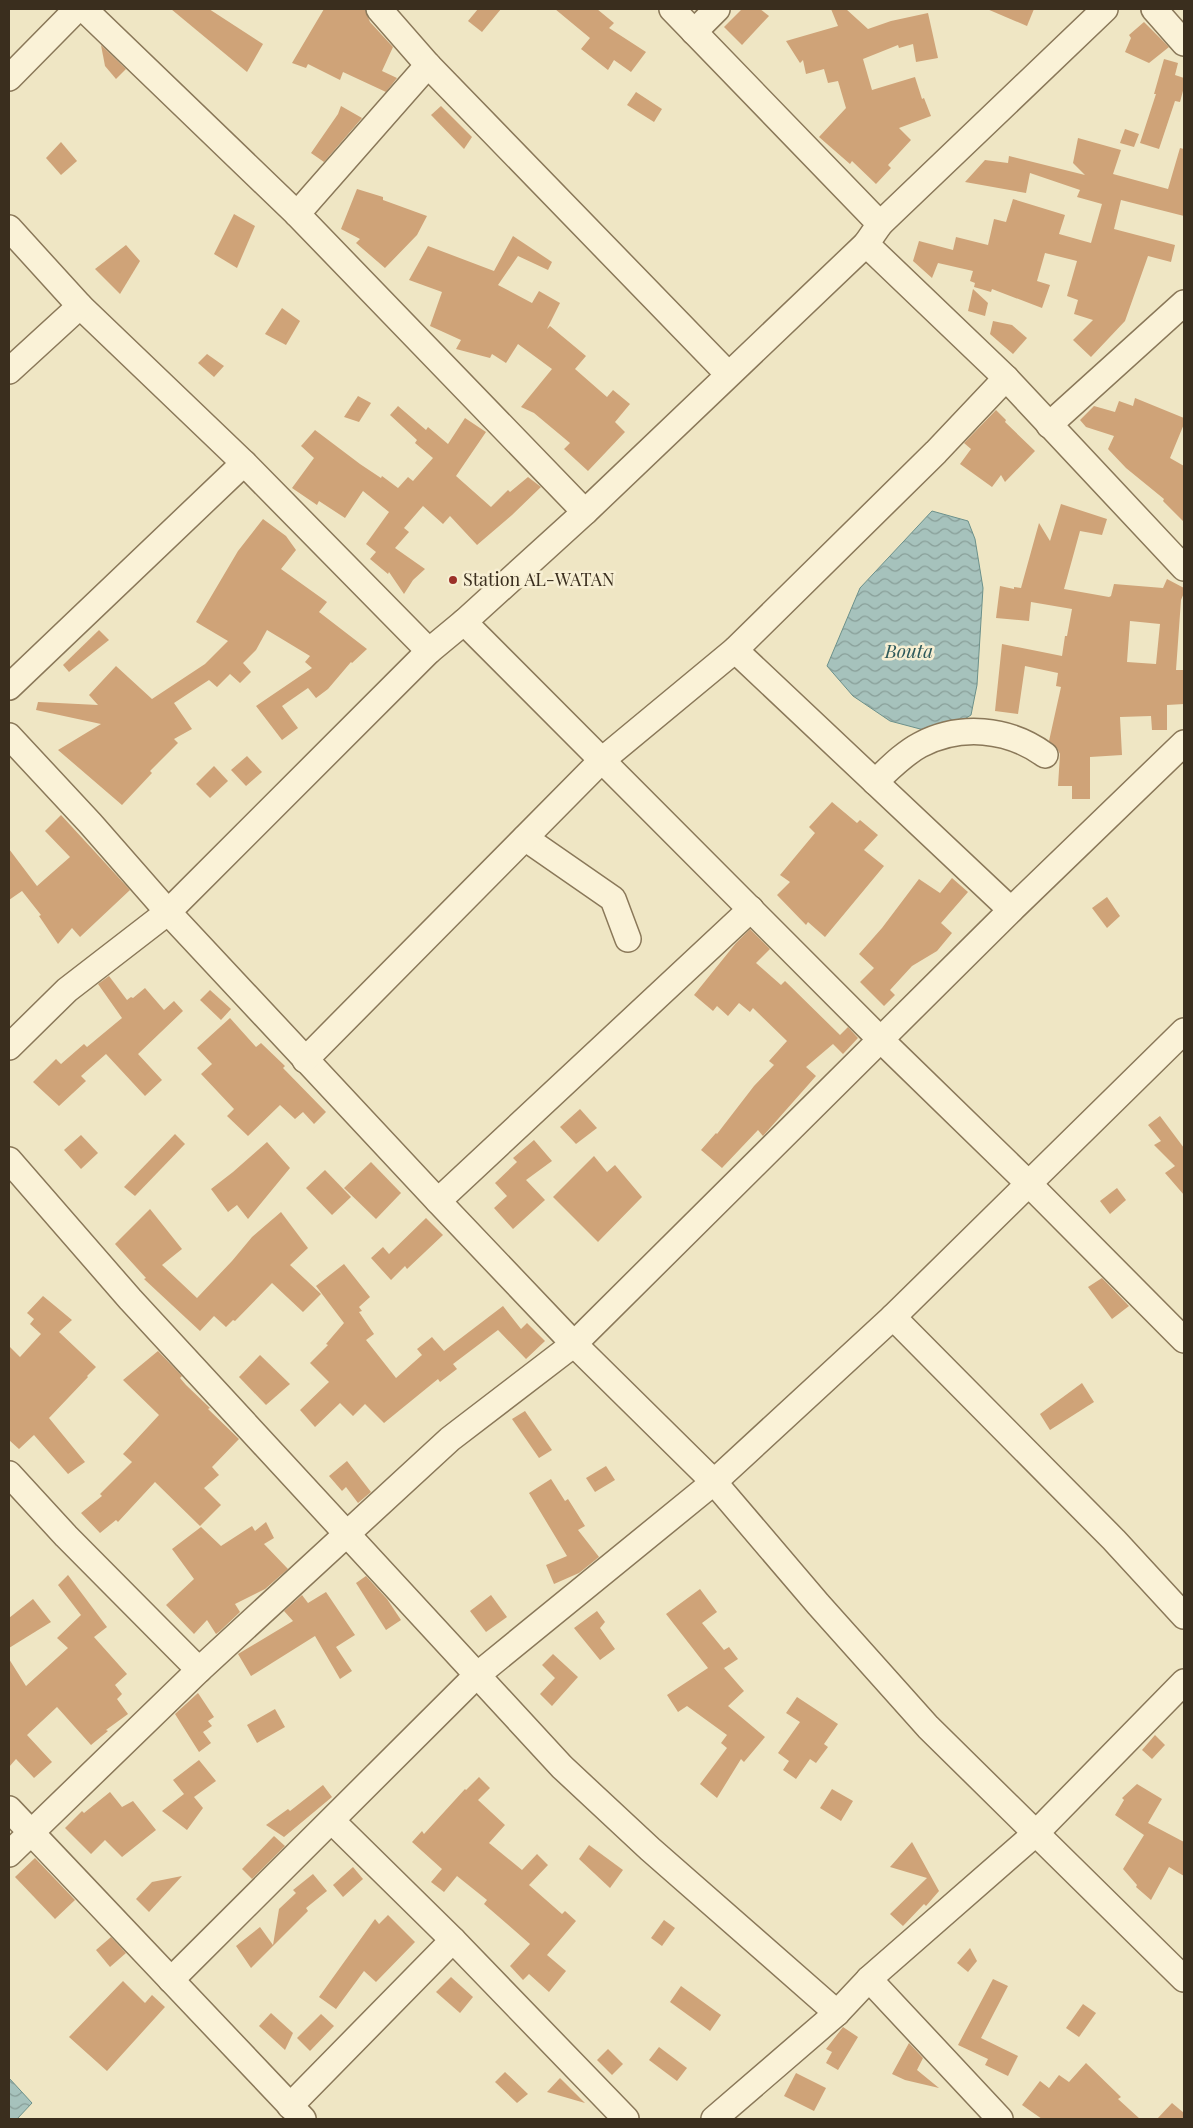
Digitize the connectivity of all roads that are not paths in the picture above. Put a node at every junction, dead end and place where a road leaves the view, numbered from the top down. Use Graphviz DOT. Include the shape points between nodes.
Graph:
graph roads {
  1 [pos="77,9"];
  2 [pos="84,9"];
  3 [pos="379,9"];
  4 [pos="672,9"];
  5 [pos="717,9"];
  6 [pos="1105,9"];
  7 [pos="1154,9"];
  8 [pos="694,32"];
  9 [pos="1184,43"];
  10 [pos="428,65"];
  11 [pos="9,78"];
  12 [pos="297,214"];
  13 [pos="9,228"];
  14 [pos="873,234"];
  15 [pos="1184,303"];
  16 [pos="80,306"];
  17 [pos="9,371"];
  18 [pos="728,374"];
  19 [pos="1006,378"];
  20 [pos="1049,425"];
  21 [pos="244,463"];
  22 [pos="585,512"];
  23 [pos="1184,568"];
  24 [pos="464,622"];
  25 [pos="735,650"];
  26 [pos="429,651"];
  27 [pos="9,687"];
  28 [pos="9,736"];
  29 [pos="1184,742"];
  30 [pos="1045,755"];
  31 [pos="601,761"];
  32 [pos="875,782"];
  33 [pos="525,838"];
  34 [pos="752,909"];
  35 [pos="1011,910"];
  36 [pos="168,912"];
  37 [pos="628,939"];
  38 [pos="1184,1031"];
  39 [pos="12,1038"];
  40 [pos="881,1040"];
  41 [pos="305,1060"];
  42 [pos="9,1160"];
  43 [pos="1029,1184"];
  44 [pos="438,1201"];
  45 [pos="893,1317"];
  46 [pos="1184,1340"];
  47 [pos="574,1344"];
  48 [pos="9,1474"];
  49 [pos="714,1482"];
  50 [pos="346,1534"];
  51 [pos="1184,1616"];
  52 [pos="199,1670"];
  53 [pos="476,1676"];
  54 [pos="1184,1682"];
  55 [pos="9,1808"];
  56 [pos="332,1821"];
  57 [pos="31,1831"];
  58 [pos="1036,1833"];
  59 [pos="9,1854"];
  60 [pos="453,1940"];
  61 [pos="1184,1979"];
  62 [pos="171,1980"];
  63 [pos="869,1980"];
  64 [pos="837,2013"];
  65 [pos="297,2113"];
  66 [pos="728,2115"];
  67 [pos="626,2119"];
  68 [pos="1000,2119"];
  1 -- 11 [label="street"];
  2 -- 12 [label="street"];
  3 -- 10 [label="street"];
  4 -- 8 [label="street"];
  5 -- 8 [label="street"];
  6 -- 14 [label="street"];
  7 -- 9 [label="street"];
  8 -- 14 [label="street"];
  10 -- 12 [label="street"];
  10 -- 18 [label="street"];
  12 -- 22 [label="street"];
  13 -- 16 [label="street"];
  14 -- 18 [label="street"];
  14 -- 19 [label="street"];
  15 -- 20 [label="street"];
  16 -- 17 [label="street"];
  16 -- 21 [label="street"];
  18 -- 22 [label="street"];
  19 -- 20 [label="street"];
  19 -- 25 [label="street" via="936,452"];
  20 -- 23 [label="street"];
  21 -- 26 [label="street"];
  21 -- 27 [label="street"];
  22 -- 24 [label="street"];
  24 -- 26 [label="street"];
  24 -- 31 [label="street"];
  25 -- 31 [label="street"];
  25 -- 32 [label="street"];
  26 -- 36 [label="street"];
  28 -- 36 [label="street"];
  29 -- 35 [label="street"];
  30 -- 32 [label="street" via="1026,742 1005,734 960,732 919,746"];
  31 -- 33 [label="street"];
  31 -- 34 [label="street"];
  32 -- 35 [label="street"];
  33 -- 37 [label="street" via="613,899"];
  33 -- 41 [label="street"];
  34 -- 40 [label="street"];
  34 -- 44 [label="street"];
  35 -- 40 [label="street"];
  36 -- 39 [label="street" via="67,990"];
  36 -- 41 [label="street"];
  38 -- 43 [label="street"];
  40 -- 43 [label="street"];
  40 -- 47 [label="street"];
  41 -- 44 [label="street"];
  42 -- 50 [label="street" via="130,1299"];
  43 -- 45 [label="street"];
  43 -- 46 [label="street"];
  44 -- 47 [label="street"];
  45 -- 49 [label="street"];
  45 -- 51 [label="street" via="1114,1540"];
  47 -- 49 [label="street"];
  47 -- 50 [label="street" via="450,1439"];
  48 -- 52 [label="street"];
  49 -- 53 [label="street"];
  49 -- 58 [label="street" via="928,1727"];
  50 -- 52 [label="street"];
  50 -- 53 [label="street"];
  52 -- 57 [label="street"];
  53 -- 56 [label="street"];
  53 -- 64 [label="street" via="575,1780"];
  54 -- 58 [label="street"];
  55 -- 57 [label="street"];
  56 -- 60 [label="street"];
  56 -- 62 [label="street"];
  57 -- 59 [label="street"];
  57 -- 62 [label="street"];
  58 -- 61 [label="street"];
  58 -- 63 [label="street"];
  60 -- 65 [label="street"];
  60 -- 67 [label="street"];
  62 -- 65 [label="street"];
  63 -- 64 [label="street"];
  63 -- 68 [label="street"];
  64 -- 66 [label="street"];
}
